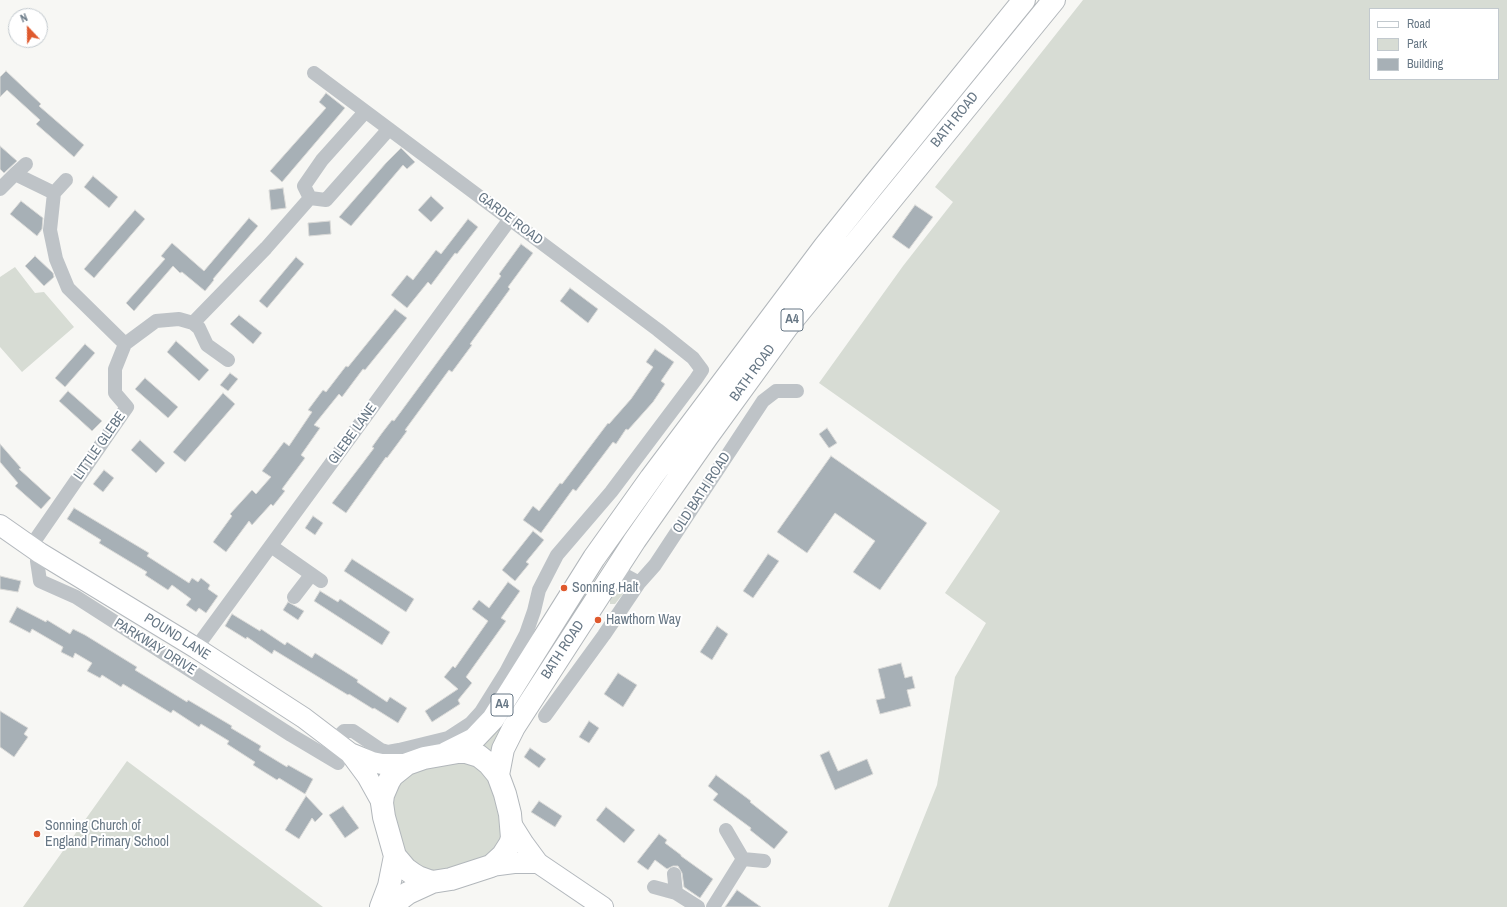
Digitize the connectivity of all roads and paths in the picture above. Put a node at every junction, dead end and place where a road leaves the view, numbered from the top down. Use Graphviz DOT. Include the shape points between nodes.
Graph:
graph roads {
  1 [pos="1024,0"];
  2 [pos="1054,0"];
  3 [pos="314,73"];
  4 [pos="365,112"];
  5 [pos="389,129"];
  6 [pos="26,164"];
  7 [pos="15,174"];
  8 [pos="66,180"];
  9 [pos="0,189"];
  10 [pos="54,194"];
  11 [pos="310,198"];
  12 [pos="510,219"];
  13 [pos="194,323"];
  14 [pos="125,344"];
  15 [pos="228,360"];
  16 [pos="797,392"];
  17 [pos="0,525"];
  18 [pos="271,546"];
  19 [pos="36,549"];
  20 [pos="594,558"];
  21 [pos="615,570"];
  22 [pos="639,583"];
  23 [pos="294,597"];
  24 [pos="196,648"];
  25 [pos="545,716"];
  26 [pos="304,718"];
  27 [pos="291,735"];
  28 [pos="334,741"];
  29 [pos="446,753"];
  30 [pos="344,758"];
  31 [pos="407,764"];
  32 [pos="498,775"];
  33 [pos="382,803"];
  34 [pos="512,826"];
  35 [pos="726,830"];
  36 [pos="395,856"];
  37 [pos="743,859"];
  38 [pos="764,861"];
  39 [pos="538,863"];
  40 [pos="491,866"];
  41 [pos="674,874"];
  42 [pos="432,882"];
  43 [pos="654,887"];
  44 [pos="676,893"];
  45 [pos="381,907"];
  46 [pos="390,907"];
  47 [pos="603,907"];
  48 [pos="698,907"];
  49 [pos="713,907"];
  1 -- 20 [label="main road, BATH ROAD / A4" via="794,286"];
  2 -- 21 [label="main road, BATH ROAD / A4" via="787,327 707,436"];
  3 -- 4 [label="street, GARDE ROAD"];
  4 -- 5 [label="street, GARDE ROAD"];
  4 -- 11 [label="street" via="322,160 304,186"];
  5 -- 11 [label="street" via="326,200"];
  5 -- 12 [label="street, GARDE ROAD"];
  6 -- 7 [label="street"];
  7 -- 9 [label="street"];
  7 -- 10 [label="street"];
  8 -- 10 [label="street"];
  10 -- 14 [label="street" via="50,230 56,259 68,288"];
  11 -- 13 [label="street"];
  12 -- 18 [label="street, GLEBE LANE"];
  12 -- 28 [label="street, GARDE ROAD" via="658,330 693,358 702,370 611,492 557,555 539,590 522,641 506,672 481,712 471,723 448,738 388,752 353,731 344,732"];
  13 -- 14 [label="street" via="180,319 156,321"];
  13 -- 15 [label="street" via="208,345"];
  14 -- 19 [label="street, LITTLE GLEBE" via="115,369 115,393 127,407"];
  16 -- 22 [label="street, OLD BATH ROAD" via="776,391 763,401 655,565"];
  17 -- 19 [label="street, POUND LANE"];
  18 -- 23 [label="street" via="316,578"];
  18 -- 24 [label="street, GLEBE LANE"];
  19 -- 24 [label="street, POUND LANE"];
  19 -- 27 [label="street, PARKWAY DRIVE" via="40,581 76,597"];
  20 -- 21 [label="main road"];
  20 -- 29 [label="main road, BATH ROAD / A4" via="493,719 474,739"];
  21 -- 22 [label="street"];
  21 -- 32 [label="main road, BATH ROAD / A4" via="508,735 502,749"];
  22 -- 25 [label="street, OLD BATH ROAD"];
  24 -- 26 [label="street, POUND LANE"];
  26 -- 27 [label="street"];
  26 -- 28 [label="street, POUND LANE"];
  27 -- 30 [label="street, PARKWAY DRIVE"];
  28 -- 30 [label="street, POUND LANE"];
  29 -- 31 [label="main road"];
  29 -- 32 [label="main road" via="466,752 479,756"];
  30 -- 31 [label="street, POUND LANE" via="382,764"];
  30 -- 33 [label="street, POUND LANE" via="367,776"];
  31 -- 33 [label="main road" via="388,781"];
  32 -- 34 [label="main road"];
  33 -- 36 [label="main road" via="386,828"];
  34 -- 39 [label="street"];
  34 -- 40 [label="main road" via="510,844"];
  35 -- 37 [label="street"];
  36 -- 42 [label="main road" via="413,874"];
  36 -- 45 [label="main road" via="389,886"];
  37 -- 38 [label="street"];
  37 -- 49 [label="street"];
  39 -- 40 [label="street"];
  39 -- 47 [label="street"];
  40 -- 42 [label="main road" via="451,879"];
  41 -- 44 [label="street"];
  42 -- 46 [label="main road" via="408,893"];
  43 -- 44 [label="street"];
  44 -- 48 [label="street"];
}
